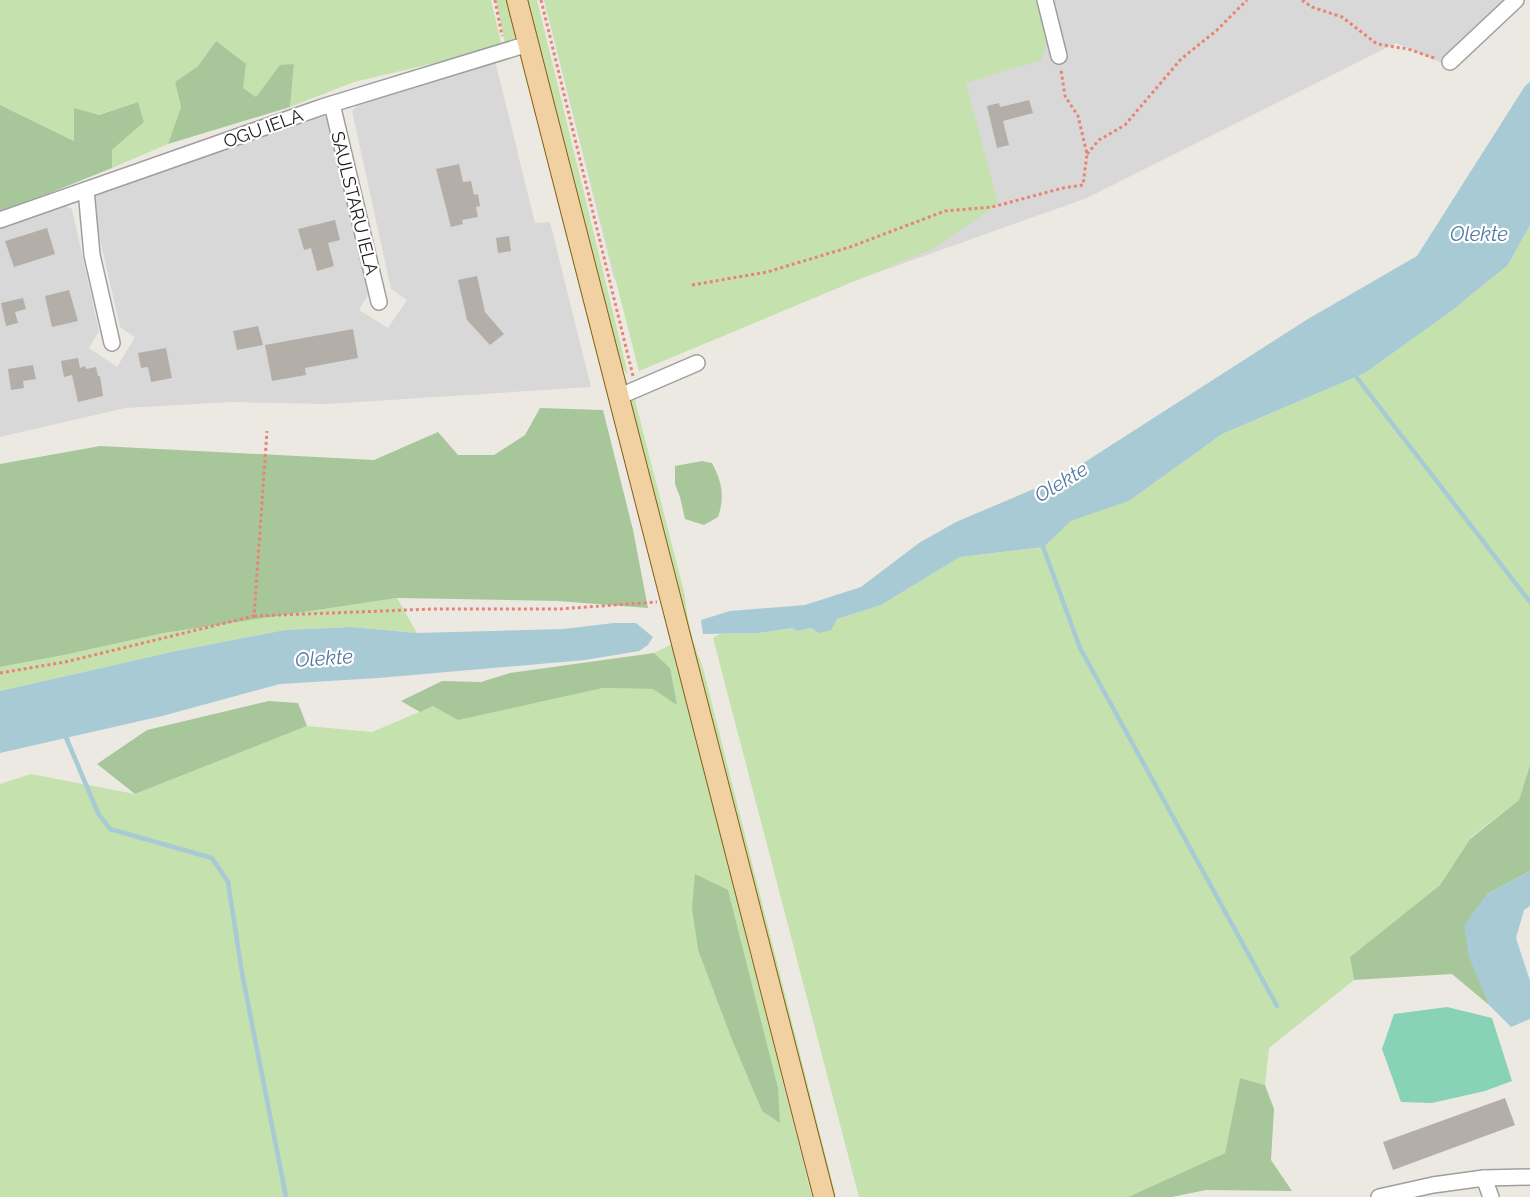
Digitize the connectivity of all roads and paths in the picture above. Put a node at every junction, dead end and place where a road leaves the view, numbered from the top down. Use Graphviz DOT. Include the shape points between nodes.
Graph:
graph roads {
  1 [pos="495,0"];
  2 [pos="518,0"];
  3 [pos="1045,0"];
  4 [pos="1247,0"];
  5 [pos="1302,0"];
  6 [pos="1516,0"];
  7 [pos="1501,7"];
  8 [pos="528,44"];
  9 [pos="505,51"];
  10 [pos="1059,56"];
  11 [pos="1450,62"];
  12 [pos="332,104"];
  13 [pos="1087,154"];
  14 [pos="86,190"];
  15 [pos="0,220"];
  16 [pos="692,285"];
  17 [pos="379,302"];
  18 [pos="112,344"];
  19 [pos="697,363"];
  20 [pos="618,397"];
  21 [pos="267,431"];
  22 [pos="670,601"];
  23 [pos="254,616"];
  24 [pos="0,673"];
  25 [pos="1530,1177"];
  26 [pos="1484,1178"];
  27 [pos="1440,1191"];
  28 [pos="824,1197"];
  29 [pos="1379,1197"];
  30 [pos="1491,1197"];
  1 -- 9 [label="path"];
  2 -- 8 [label="main road"];
  3 -- 10 [label="street"];
  4 -- 13 [label="path" via="1181,59 1125,125 1099,140"];
  5 -- 11 [label="path" via="1342,17 1377,44"];
  6 -- 7 [label="street"];
  7 -- 11 [label="street"];
  8 -- 9 [label="street, OGU IELA"];
  8 -- 20 [label="main road"];
  9 -- 12 [label="street, OGU IELA"];
  10 -- 13 [label="path" via="1065,96 1078,116"];
  12 -- 14 [label="street, OGU IELA"];
  12 -- 17 [label="street, SAULSTARU IELA"];
  13 -- 16 [label="path" via="1083,185 992,207 945,211 850,247 767,272"];
  14 -- 15 [label="street, OGU IELA"];
  14 -- 18 [label="street" via="92,255"];
  19 -- 20 [label="street"];
  20 -- 22 [label="main road"];
  21 -- 23 [label="path"];
  22 -- 23 [label="path" via="559,609"];
  22 -- 28 [label="main road"];
  23 -- 24 [label="path" via="65,662"];
  25 -- 26 [label="street"];
  26 -- 27 [label="street"];
  26 -- 30 [label="street"];
  27 -- 29 [label="street"];
}
